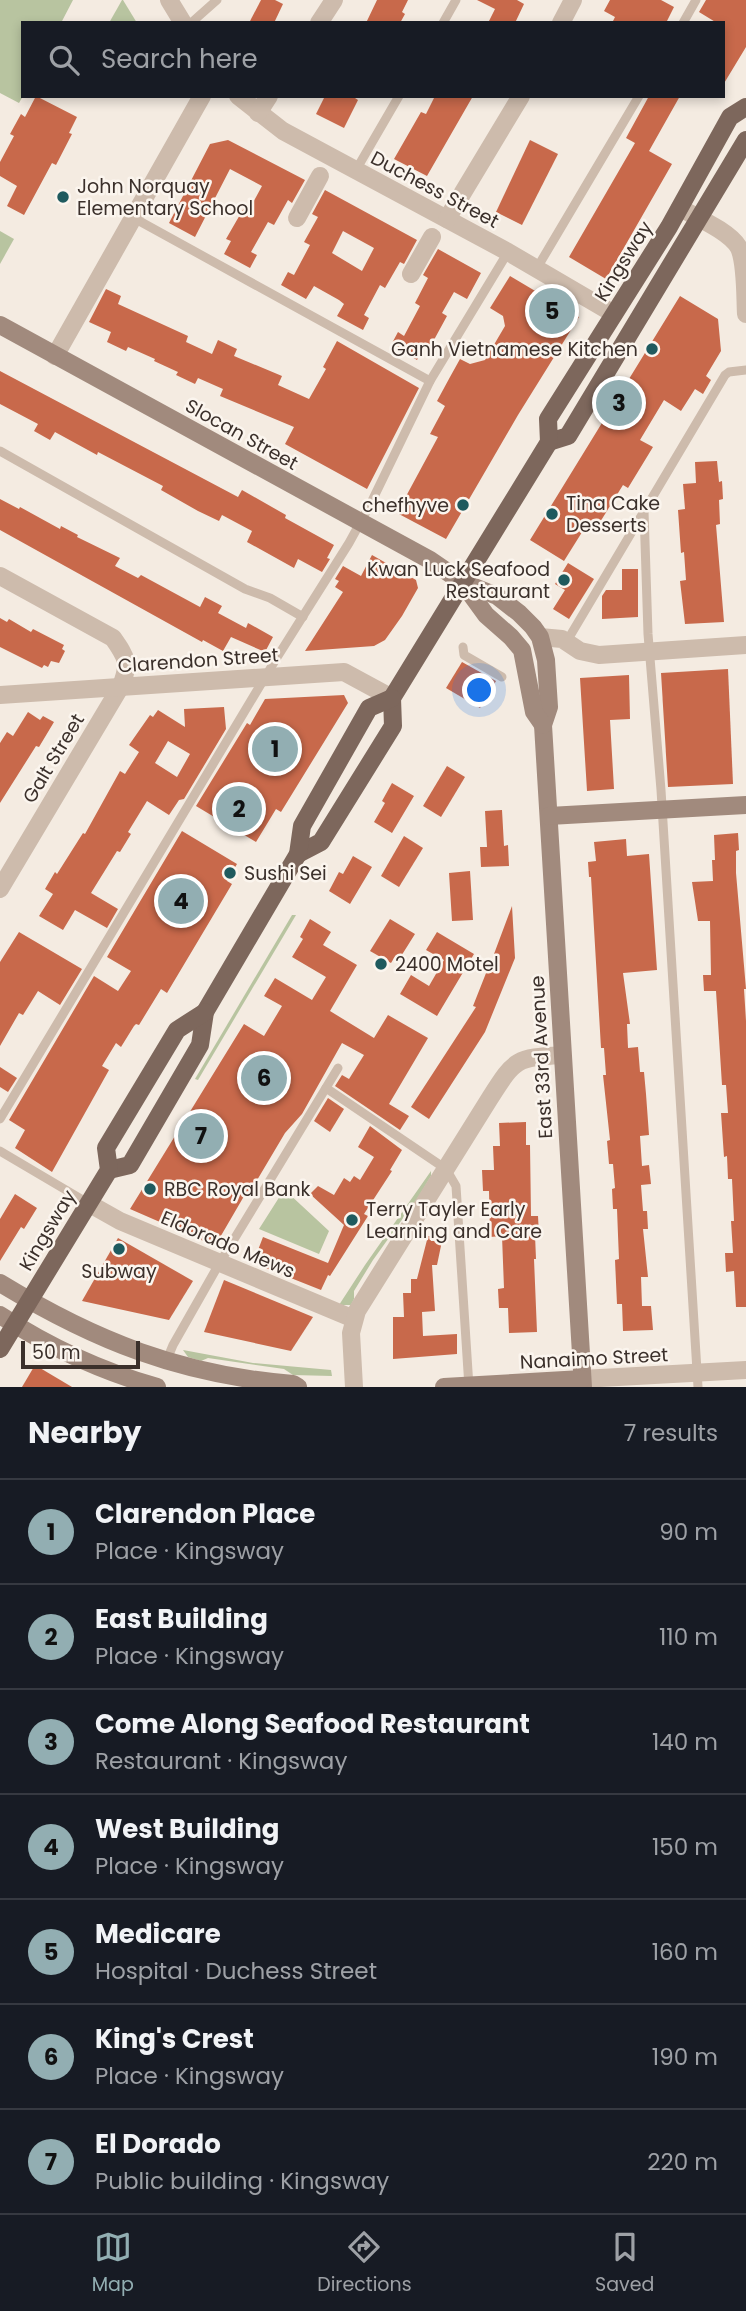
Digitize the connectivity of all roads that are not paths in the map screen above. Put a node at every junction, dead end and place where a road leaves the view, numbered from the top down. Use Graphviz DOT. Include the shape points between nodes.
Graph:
graph roads {
  1 [pos="169,0"];
  2 [pos="217,0"];
  3 [pos="334,0"];
  4 [pos="456,0"];
  5 [pos="573,0"];
  6 [pos="696,0"];
  7 [pos="182,21"];
  8 [pos="193,21"];
  9 [pos="320,21"];
  10 [pos="444,21"];
  11 [pos="562,21"];
  12 [pos="684,21"];
  13 [pos="201,98"];
  14 [pos="241,98"];
  15 [pos="268,98"];
  16 [pos="398,98"];
  17 [pos="520,98"];
  18 [pos="638,98"];
  19 [pos="746,107"];
  20 [pos="258,113"];
  21 [pos="744,147"];
  22 [pos="356,170"];
  23 [pos="320,176"];
  24 [pos="680,208"];
  25 [pos="132,217"];
  26 [pos="297,218"];
  27 [pos="447,219"];
  28 [pos="700,219"];
  29 [pos="432,237"];
  30 [pos="508,252"];
  31 [pos="537,268"];
  32 [pos="744,270"];
  33 [pos="411,274"];
  34 [pos="614,314"];
  35 [pos="746,314"];
  36 [pos="0,326"];
  37 [pos="55,355"];
  38 [pos="746,370"];
  39 [pos="430,381"];
  40 [pos="549,443"];
  41 [pos="0,451"];
  42 [pos="644,511"];
  43 [pos="360,522"];
  44 [pos="0,576"];
  45 [pos="462,582"];
  46 [pos="303,617"];
  47 [pos="540,637"];
  48 [pos="567,641"];
  49 [pos="746,645"];
  50 [pos="463,647"];
  51 [pos="522,650"];
  52 [pos="650,652"];
  53 [pos="266,676"];
  54 [pos="502,677"];
  55 [pos="121,686"];
  56 [pos="0,695"];
  57 [pos="392,698"];
  58 [pos="543,725"];
  59 [pos="746,805"];
  60 [pos="662,810"];
  61 [pos="549,816"];
  62 [pos="298,854"];
  63 [pos="0,888"];
  64 [pos="205,1012"];
  65 [pos="562,1055"];
  66 [pos="338,1068"];
  67 [pos="326,1088"];
  68 [pos="0,1119"];
  69 [pos="0,1151"];
  70 [pos="446,1169"];
  71 [pos="109,1170"];
  72 [pos="88,1203"];
  73 [pos="219,1264"];
  74 [pos="0,1283"];
  75 [pos="29,1301"];
  76 [pos="354,1319"];
  77 [pos="7,1320"];
  78 [pos="0,1349"];
  79 [pos="166,1362"];
  80 [pos="746,1370"];
  81 [pos="697,1380"];
  82 [pos="582,1383"];
  83 [pos="469,1386"];
  84 [pos="158,1387"];
  85 [pos="298,1387"];
  86 [pos="354,1387"];
  87 [pos="444,1387"];
  1 -- 7 [label="street"];
  2 -- 8 [label="lane"];
  3 -- 9 [label="street"];
  4 -- 10 [label="lane"];
  5 -- 11 [label="street"];
  6 -- 12 [label="lane"];
  13 -- 25 [label="street"];
  14 -- 20 [label="street, Duchess Street"];
  15 -- 20 [label="street"];
  16 -- 22 [label="lane"];
  17 -- 27 [label="street"];
  18 -- 31 [label="lane"];
  19 -- 24 [label="main road, Kingsway" via="730,117"];
  20 -- 22 [label="street, Duchess Street"];
  21 -- 28 [label="main road, Kingsway"];
  22 -- 27 [label="street, Duchess Street"];
  23 -- 26 [label="street"];
  24 -- 28 [label="street"];
  24 -- 34 [label="main road, Kingsway"];
  25 -- 37 [label="street"];
  25 -- 39 [label="lane"];
  27 -- 30 [label="street, Duchess Street"];
  28 -- 32 [label="street" via="737,244"];
  28 -- 40 [label="main road, Kingsway" via="568,436"];
  29 -- 33 [label="street"];
  30 -- 31 [label="street, Duchess Street"];
  30 -- 39 [label="lane"];
  31 -- 34 [label="street, Duchess Street"];
  32 -- 35 [label="street"];
  34 -- 40 [label="main road, Kingsway" via="548,419"];
  36 -- 37 [label="street, Slocan Street"];
  37 -- 43 [label="street, Slocan Street"];
  38 -- 42 [label="lane" via="725,374"];
  39 -- 43 [label="lane"];
  40 -- 45 [label="main road, Kingsway"];
  41 -- 46 [label="lane"];
  42 -- 48 [label="lane"];
  42 -- 52 [label="lane"];
  43 -- 45 [label="street, Slocan Street"];
  43 -- 46 [label="lane"];
  44 -- 55 [label="street" via="113,638 127,669"];
  45 -- 47 [label="street, Slocan Street" via="497,596"];
  45 -- 51 [label="street, Slocan Street" via="486,615"];
  45 -- 57 [label="main road, Kingsway"];
  46 -- 53 [label="lane"];
  47 -- 48 [label="street"];
  47 -- 58 [label="street, East 33rd Avenue" via="549,708"];
  48 -- 52 [label="street" via="580,651 599,656"];
  49 -- 52 [label="street"];
  50 -- 54 [label="lane" via="464,654"];
  51 -- 58 [label="street, East 33rd Avenue" via="534,712"];
  52 -- 60 [label="lane"];
  53 -- 55 [label="street, Clarendon Street"];
  53 -- 57 [label="street, Clarendon Street" via="344,672"];
  53 -- 68 [label="lane"];
  55 -- 56 [label="street, Clarendon Street"];
  55 -- 63 [label="street, Galt Street"];
  57 -- 62 [label="main road, Kingsway" via="369,708 302,826"];
  57 -- 62 [label="main road, Kingsway" via="393,726 321,842"];
  58 -- 61 [label="street, East 33rd Avenue"];
  59 -- 60 [label="street"];
  60 -- 61 [label="street"];
  60 -- 81 [label="lane"];
  61 -- 65 [label="street, East 33rd Avenue"];
  62 -- 64 [label="main road, Kingsway"];
  64 -- 71 [label="main road, Kingsway" via="177,1030 136,1097 106,1148"];
  64 -- 71 [label="main road, Kingsway" via="200,1045 130,1165"];
  65 -- 70 [label="street" via="529,1058 513,1065"];
  65 -- 82 [label="street, East 33rd Avenue"];
  66 -- 67 [label="lane"];
  67 -- 70 [label="lane"];
  67 -- 73 [label="lane"];
  69 -- 72 [label="lane"];
  70 -- 76 [label="street"];
  70 -- 83 [label="lane" via="456,1186"];
  71 -- 72 [label="main road, Kingsway"];
  72 -- 73 [label="street, Eldorado Mews"];
  72 -- 75 [label="main road, Kingsway"];
  73 -- 76 [label="street, Eldorado Mews"];
  73 -- 79 [label="lane"];
  74 -- 75 [label="street"];
  75 -- 77 [label="main road, Kingsway"];
  75 -- 79 [label="street"];
  76 -- 86 [label="street"];
  77 -- 78 [label="main road, Kingsway"];
  77 -- 84 [label="street" via="79,1359"];
  79 -- 85 [label="street"];
  80 -- 81 [label="street, Nanaimo Street"];
  81 -- 82 [label="street, Nanaimo Street"];
  82 -- 83 [label="street, Nanaimo Street"];
  83 -- 87 [label="street, Nanaimo Street"];
}
